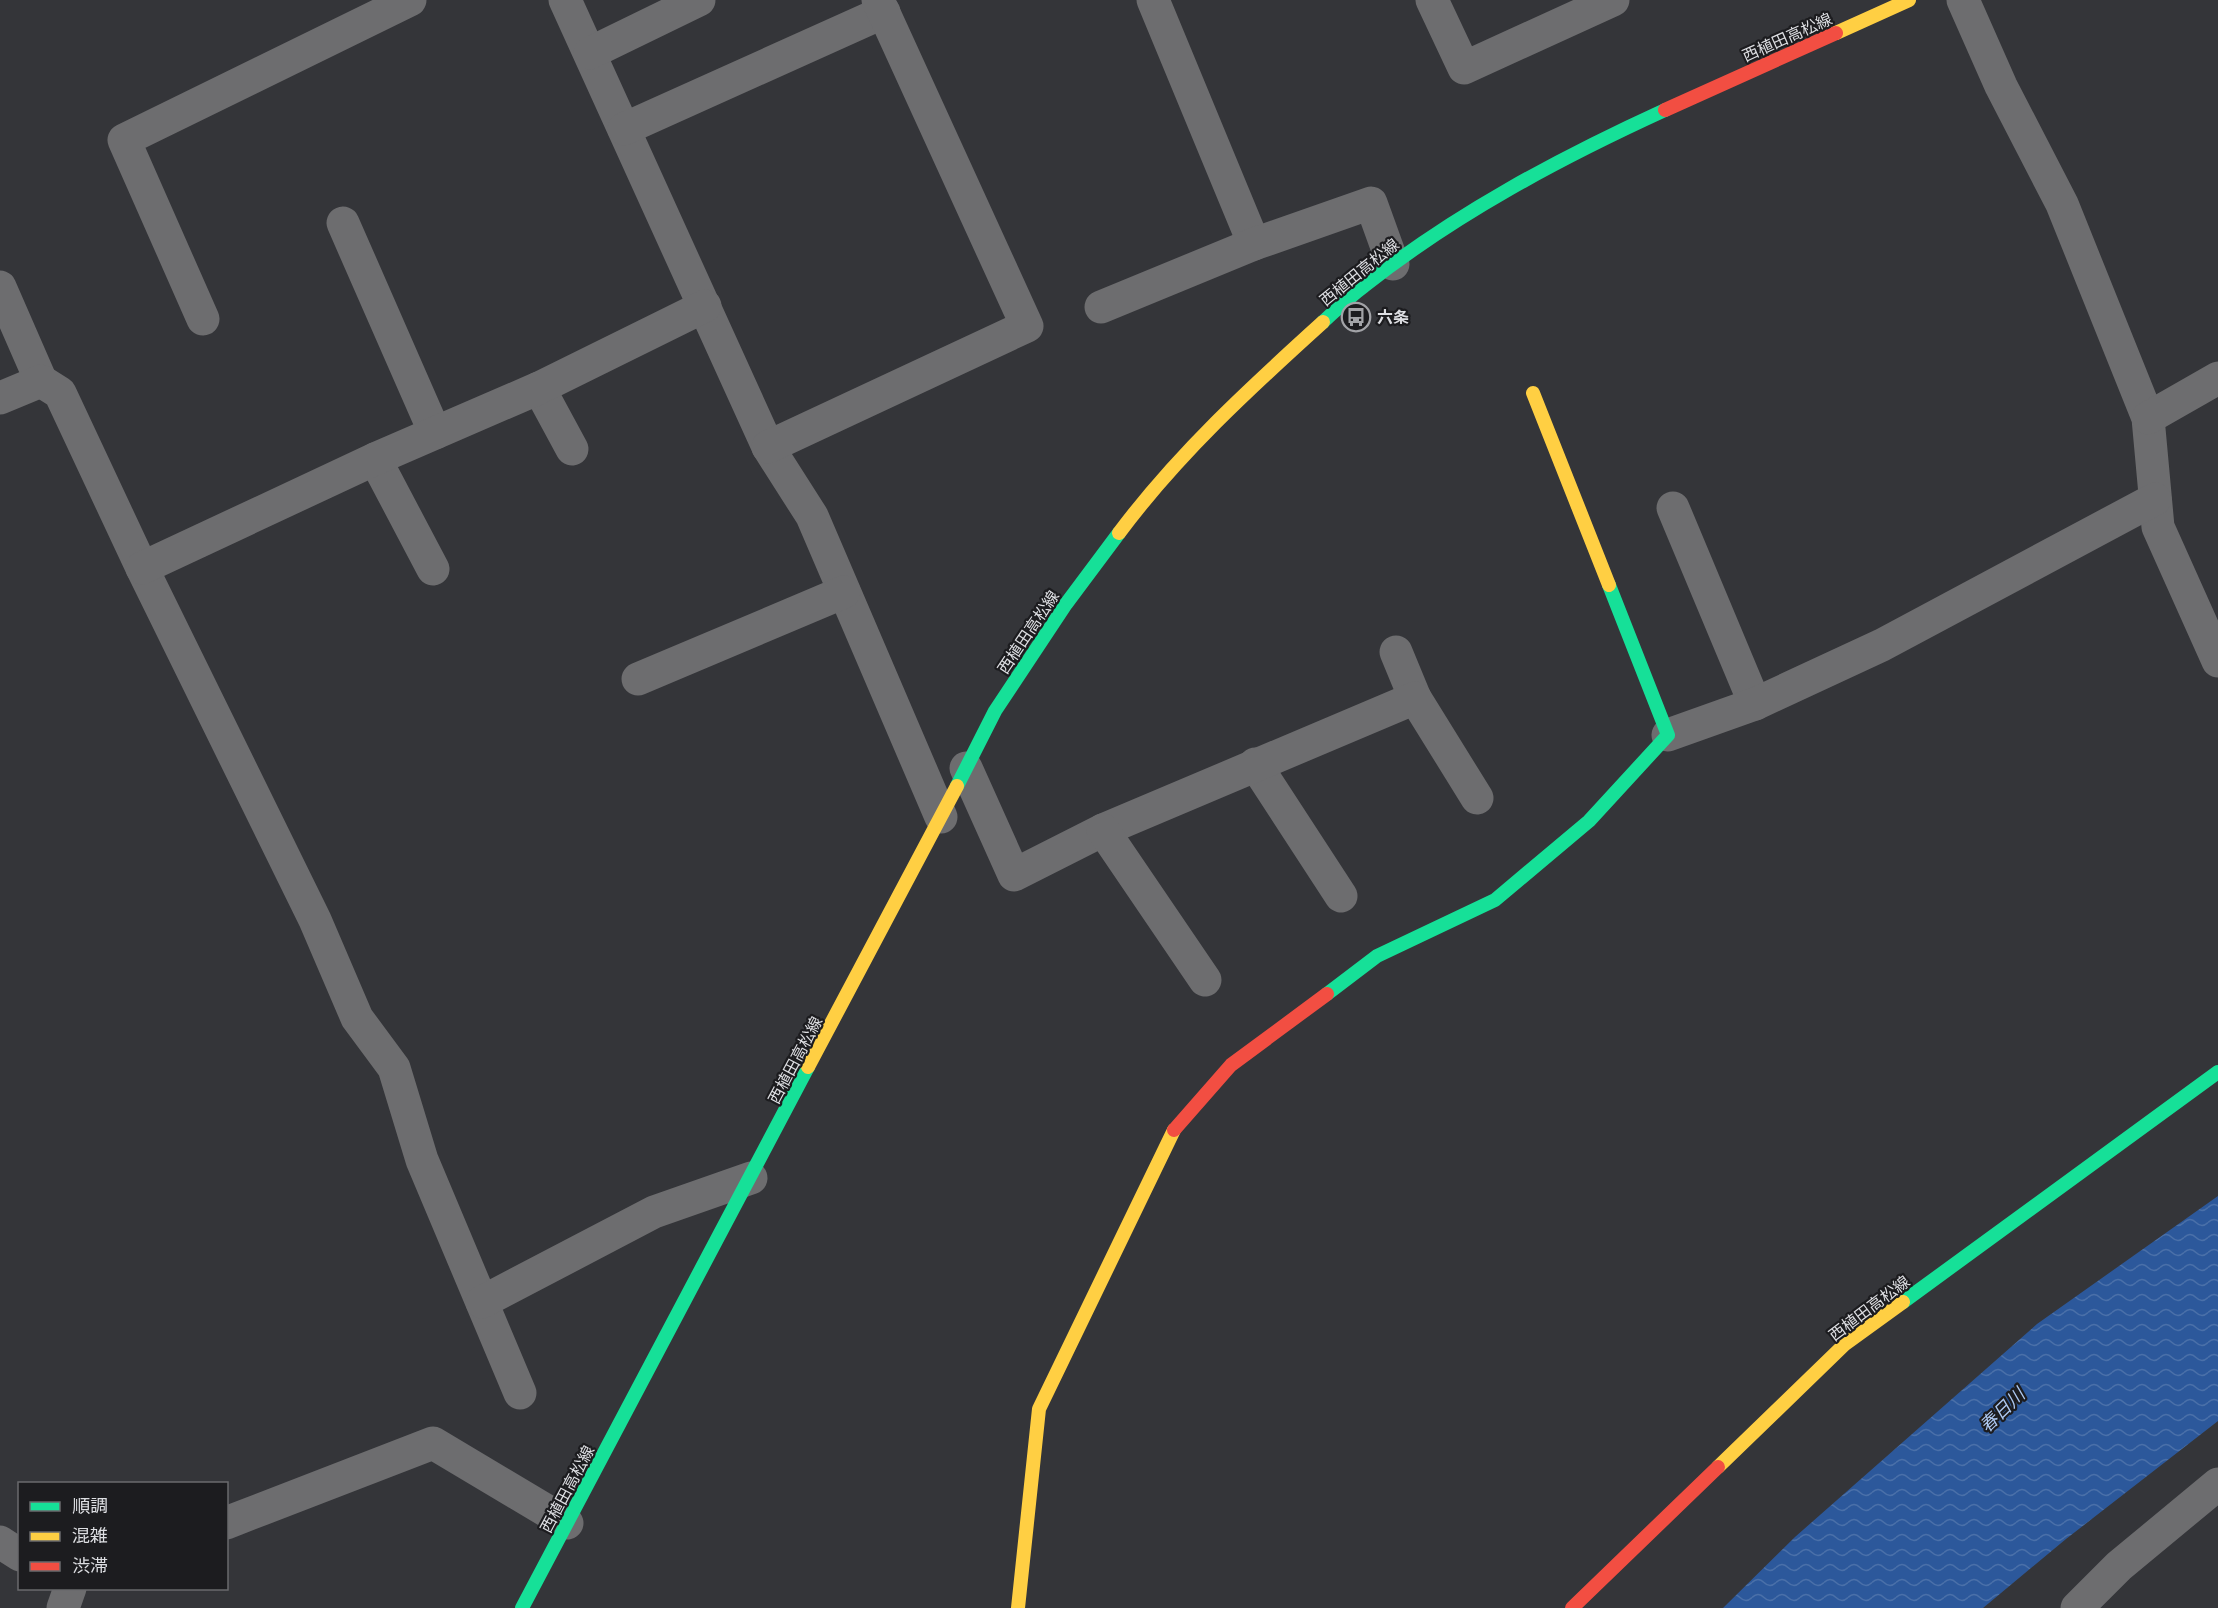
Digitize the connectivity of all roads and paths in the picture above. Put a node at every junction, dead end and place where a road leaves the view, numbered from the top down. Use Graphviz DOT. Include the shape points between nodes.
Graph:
graph roads {
  1 [pos="410,0"];
  2 [pos="565,0"];
  3 [pos="699,0"];
  4 [pos="1153,0"];
  5 [pos="1432,0"];
  6 [pos="1613,0"];
  7 [pos="1909,0"];
  8 [pos="1963,0"];
  9 [pos="881,6"];
  10 [pos="1577,7"];
  11 [pos="590,53"];
  12 [pos="624,129"];
  13 [pos="343,224"];
  14 [pos="1254,244"];
  15 [pos="1393,264"];
  16 [pos="0,287"];
  17 [pos="705,306"];
  18 [pos="1101,307"];
  19 [pos="203,319"];
  20 [pos="2218,378"];
  21 [pos="41,381"];
  22 [pos="539,388"];
  23 [pos="1533,393"];
  24 [pos="0,398"];
  25 [pos="2148,418"];
  26 [pos="435,433"];
  27 [pos="768,447"];
  28 [pos="572,449"];
  29 [pos="375,459"];
  30 [pos="2155,499"];
  31 [pos="1673,508"];
  32 [pos="142,567"];
  33 [pos="433,569"];
  34 [pos="844,592"];
  35 [pos="1396,652"];
  36 [pos="2218,661"];
  37 [pos="638,680"];
  38 [pos="1414,698"];
  39 [pos="1755,704"];
  40 [pos="1668,735"];
  41 [pos="1255,764"];
  42 [pos="966,768"];
  43 [pos="1477,798"];
  44 [pos="941,818"];
  45 [pos="1103,830"];
  46 [pos="1341,896"];
  47 [pos="1205,980"];
  48 [pos="2218,1072"];
  49 [pos="750,1178"];
  50 [pos="482,1302"];
  51 [pos="520,1393"];
  52 [pos="2218,1485"];
  53 [pos="228,1521"];
  54 [pos="567,1523"];
  55 [pos="0,1542"];
  56 [pos="18,1554"];
  57 [pos="69,1590"];
  58 [pos="63,1608"];
  59 [pos="522,1608"];
  60 [pos="1018,1608"];
  61 [pos="1572,1608"];
  62 [pos="2077,1608"];
  1 -- 19 [label="street" via="124,140"];
  2 -- 11 [label="street"];
  3 -- 11 [label="street"];
  4 -- 14 [label="street"];
  5 -- 10 [label="street" via="1464,68"];
  6 -- 10 [label="street"];
  7 -- 15 [label="main road, 西植田高松線" via="1546,168"];
  8 -- 25 [label="street" via="2001,86 2062,204"];
  9 -- 12 [label="street"];
  9 -- 27 [label="street" via="1027,326"];
  11 -- 12 [label="street"];
  12 -- 17 [label="street"];
  13 -- 26 [label="street"];
  14 -- 15 [label="street" via="1371,203"];
  14 -- 18 [label="street"];
  15 -- 42 [label="main road, 西植田高松線" via="1240,397 1151,491 1066,604 995,711"];
  16 -- 21 [label="street"];
  17 -- 22 [label="street"];
  17 -- 27 [label="street"];
  20 -- 25 [label="street"];
  21 -- 24 [label="street"];
  21 -- 32 [label="street" via="60,393"];
  22 -- 26 [label="street"];
  22 -- 28 [label="street"];
  23 -- 40 [label="main road"];
  25 -- 30 [label="street"];
  26 -- 29 [label="street"];
  27 -- 34 [label="street" via="812,516"];
  29 -- 32 [label="street"];
  29 -- 33 [label="street"];
  30 -- 36 [label="street" via="2157,527"];
  30 -- 39 [label="street" via="1882,645"];
  31 -- 39 [label="street"];
  32 -- 50 [label="street" via="315,921 357,1018 394,1068 422,1160"];
  34 -- 37 [label="street"];
  34 -- 44 [label="street"];
  35 -- 38 [label="street"];
  38 -- 41 [label="street"];
  38 -- 43 [label="street"];
  39 -- 40 [label="street"];
  40 -- 60 [label="main road" via="1588,821 1495,900 1377,956 1231,1065 1176,1126 1039,1409"];
  41 -- 45 [label="street"];
  41 -- 46 [label="street"];
  42 -- 44 [label="main road, 西植田高松線"];
  42 -- 45 [label="street" via="1014,875"];
  44 -- 49 [label="main road, 西植田高松線"];
  45 -- 47 [label="street"];
  48 -- 61 [label="main road, 西植田高松線" via="1845,1344"];
  49 -- 50 [label="street" via="654,1212"];
  49 -- 54 [label="main road, 西植田高松線"];
  50 -- 51 [label="street"];
  52 -- 62 [label="street" via="2120,1566"];
  53 -- 54 [label="street" via="433,1443"];
  54 -- 59 [label="main road, 西植田高松線"];
  55 -- 56 [label="street"];
  57 -- 58 [label="street"];
}
